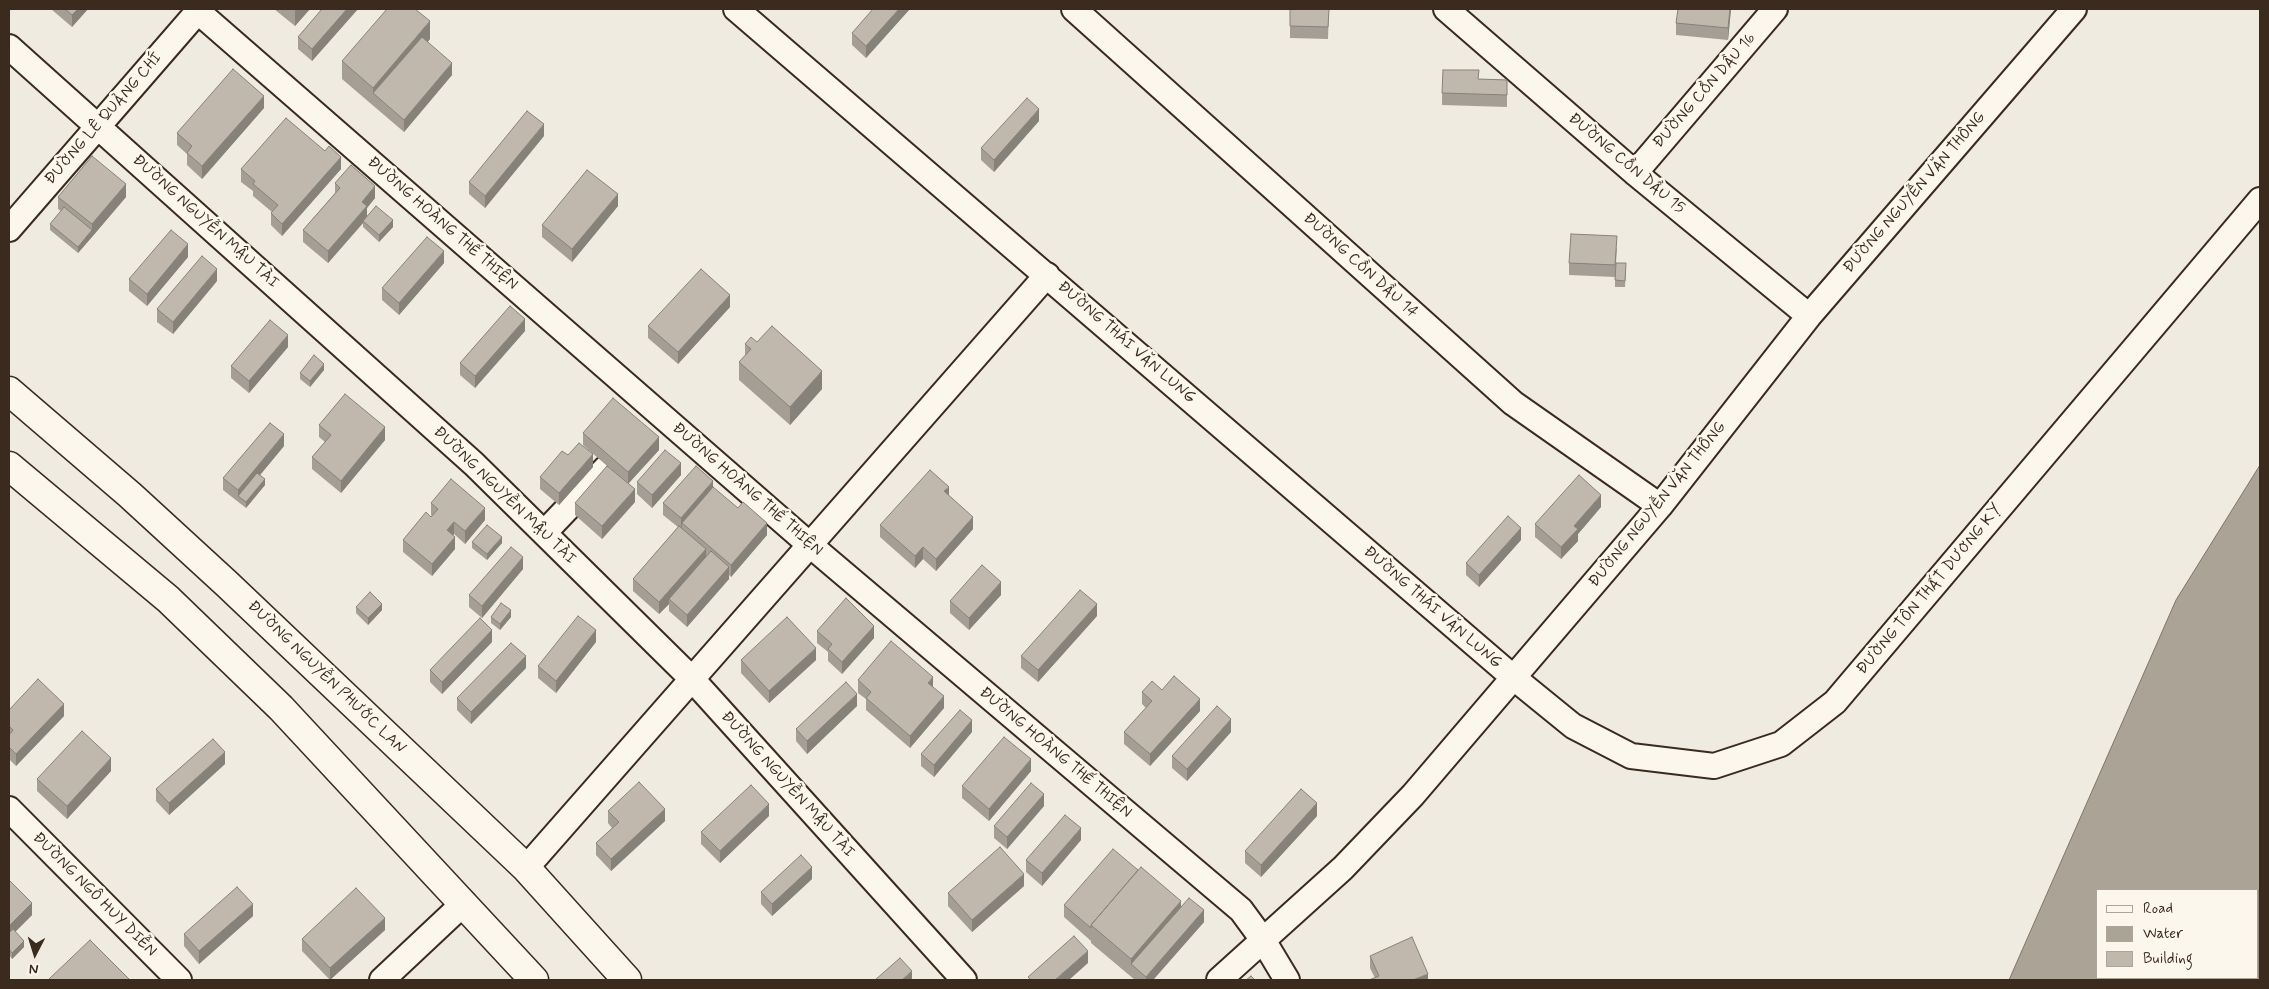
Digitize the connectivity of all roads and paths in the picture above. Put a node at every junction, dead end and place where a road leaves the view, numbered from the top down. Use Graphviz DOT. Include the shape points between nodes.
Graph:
graph roads {
  1 [pos="198,9"];
  2 [pos="736,9"];
  3 [pos="1074,9"];
  4 [pos="1775,9"];
  5 [pos="2074,9"];
  6 [pos="1460,13"];
  7 [pos="9,47"];
  8 [pos="99,126"];
  9 [pos="1634,173"];
  10 [pos="2260,200"];
  11 [pos="9,229"];
  12 [pos="1047,275"];
  13 [pos="1810,316"];
  14 [pos="9,391"];
  15 [pos="9,466"];
  16 [pos="606,468"];
  17 [pos="1660,506"];
  18 [pos="544,533"];
  19 [pos="810,545"];
  20 [pos="1514,678"];
  21 [pos="692,679"];
  22 [pos="9,809"];
  23 [pos="526,868"];
  24 [pos="464,903"];
  25 [pos="1263,940"];
  26 [pos="179,980"];
  27 [pos="382,980"];
  28 [pos="534,980"];
  29 [pos="628,980"];
  30 [pos="964,980"];
  31 [pos="1219,980"];
  32 [pos="1287,980"];
  1 -- 8 [label="street, ĐƯỜNG LÊ QUẢNG CHÍ"];
  1 -- 19 [label="street, ĐƯỜNG HOÀNG THẾ THIỆN"];
  2 -- 12 [label="street, ĐƯỜNG THÁI VĂN LUNG"];
  3 -- 17 [label="street, ĐƯỜNG CỒN DẦU 14" via="1514,404"];
  4 -- 9 [label="street, ĐƯỜNG CỒN DẦU 16"];
  5 -- 13 [label="street, ĐƯỜNG NGUYỄN VĂN THÔNG"];
  6 -- 9 [label="street, ĐƯỜNG CỒN DẦU 15"];
  7 -- 8 [label="street, ĐƯỜNG NGUYỄN MẬU TÀI"];
  8 -- 11 [label="street, ĐƯỜNG LÊ QUẢNG CHÍ"];
  8 -- 18 [label="street, ĐƯỜNG NGUYỄN MẬU TÀI" via="474,464"];
  9 -- 13 [label="street, ĐƯỜNG CỒN DẦU 15"];
  10 -- 20 [label="street, ĐƯỜNG TÔN THẤT DƯƠNG KỴ" via="1835,702 1781,744 1714,766 1631,756 1573,726"];
  12 -- 19 [label="street"];
  12 -- 20 [label="street, ĐƯỜNG THÁI VĂN LUNG"];
  13 -- 17 [label="street, ĐƯỜNG NGUYỄN VĂN THÔNG"];
  14 -- 23 [label="main road, ĐƯỜNG NGUYỄN PHƯỚC LAN" via="226,584"];
  15 -- 24 [label="main road" via="168,599 267,694"];
  16 -- 18 [label="street"];
  17 -- 20 [label="street, ĐƯỜNG NGUYỄN VĂN THÔNG"];
  18 -- 21 [label="street, ĐƯỜNG NGUYỄN MẬU TÀI"];
  19 -- 21 [label="street"];
  19 -- 25 [label="street, ĐƯỜNG HOÀNG THẾ THIỆN" via="1241,910"];
  20 -- 25 [label="street, ĐƯỜNG NGUYỄN VĂN THÔNG" via="1413,795 1343,868"];
  21 -- 23 [label="street"];
  21 -- 30 [label="street, ĐƯỜNG NGUYỄN MẬU TÀI"];
  22 -- 26 [label="street, ĐƯỜNG NGÔ HUY DIỄN"];
  23 -- 29 [label="main road, ĐƯỜNG NGUYỄN PHƯỚC LAN"];
  24 -- 27 [label="street"];
  24 -- 28 [label="main road"];
  25 -- 31 [label="street, ĐƯỜNG NGUYỄN VĂN THÔNG"];
  25 -- 32 [label="street, ĐƯỜNG HOÀNG THẾ THIỆN"];
}
